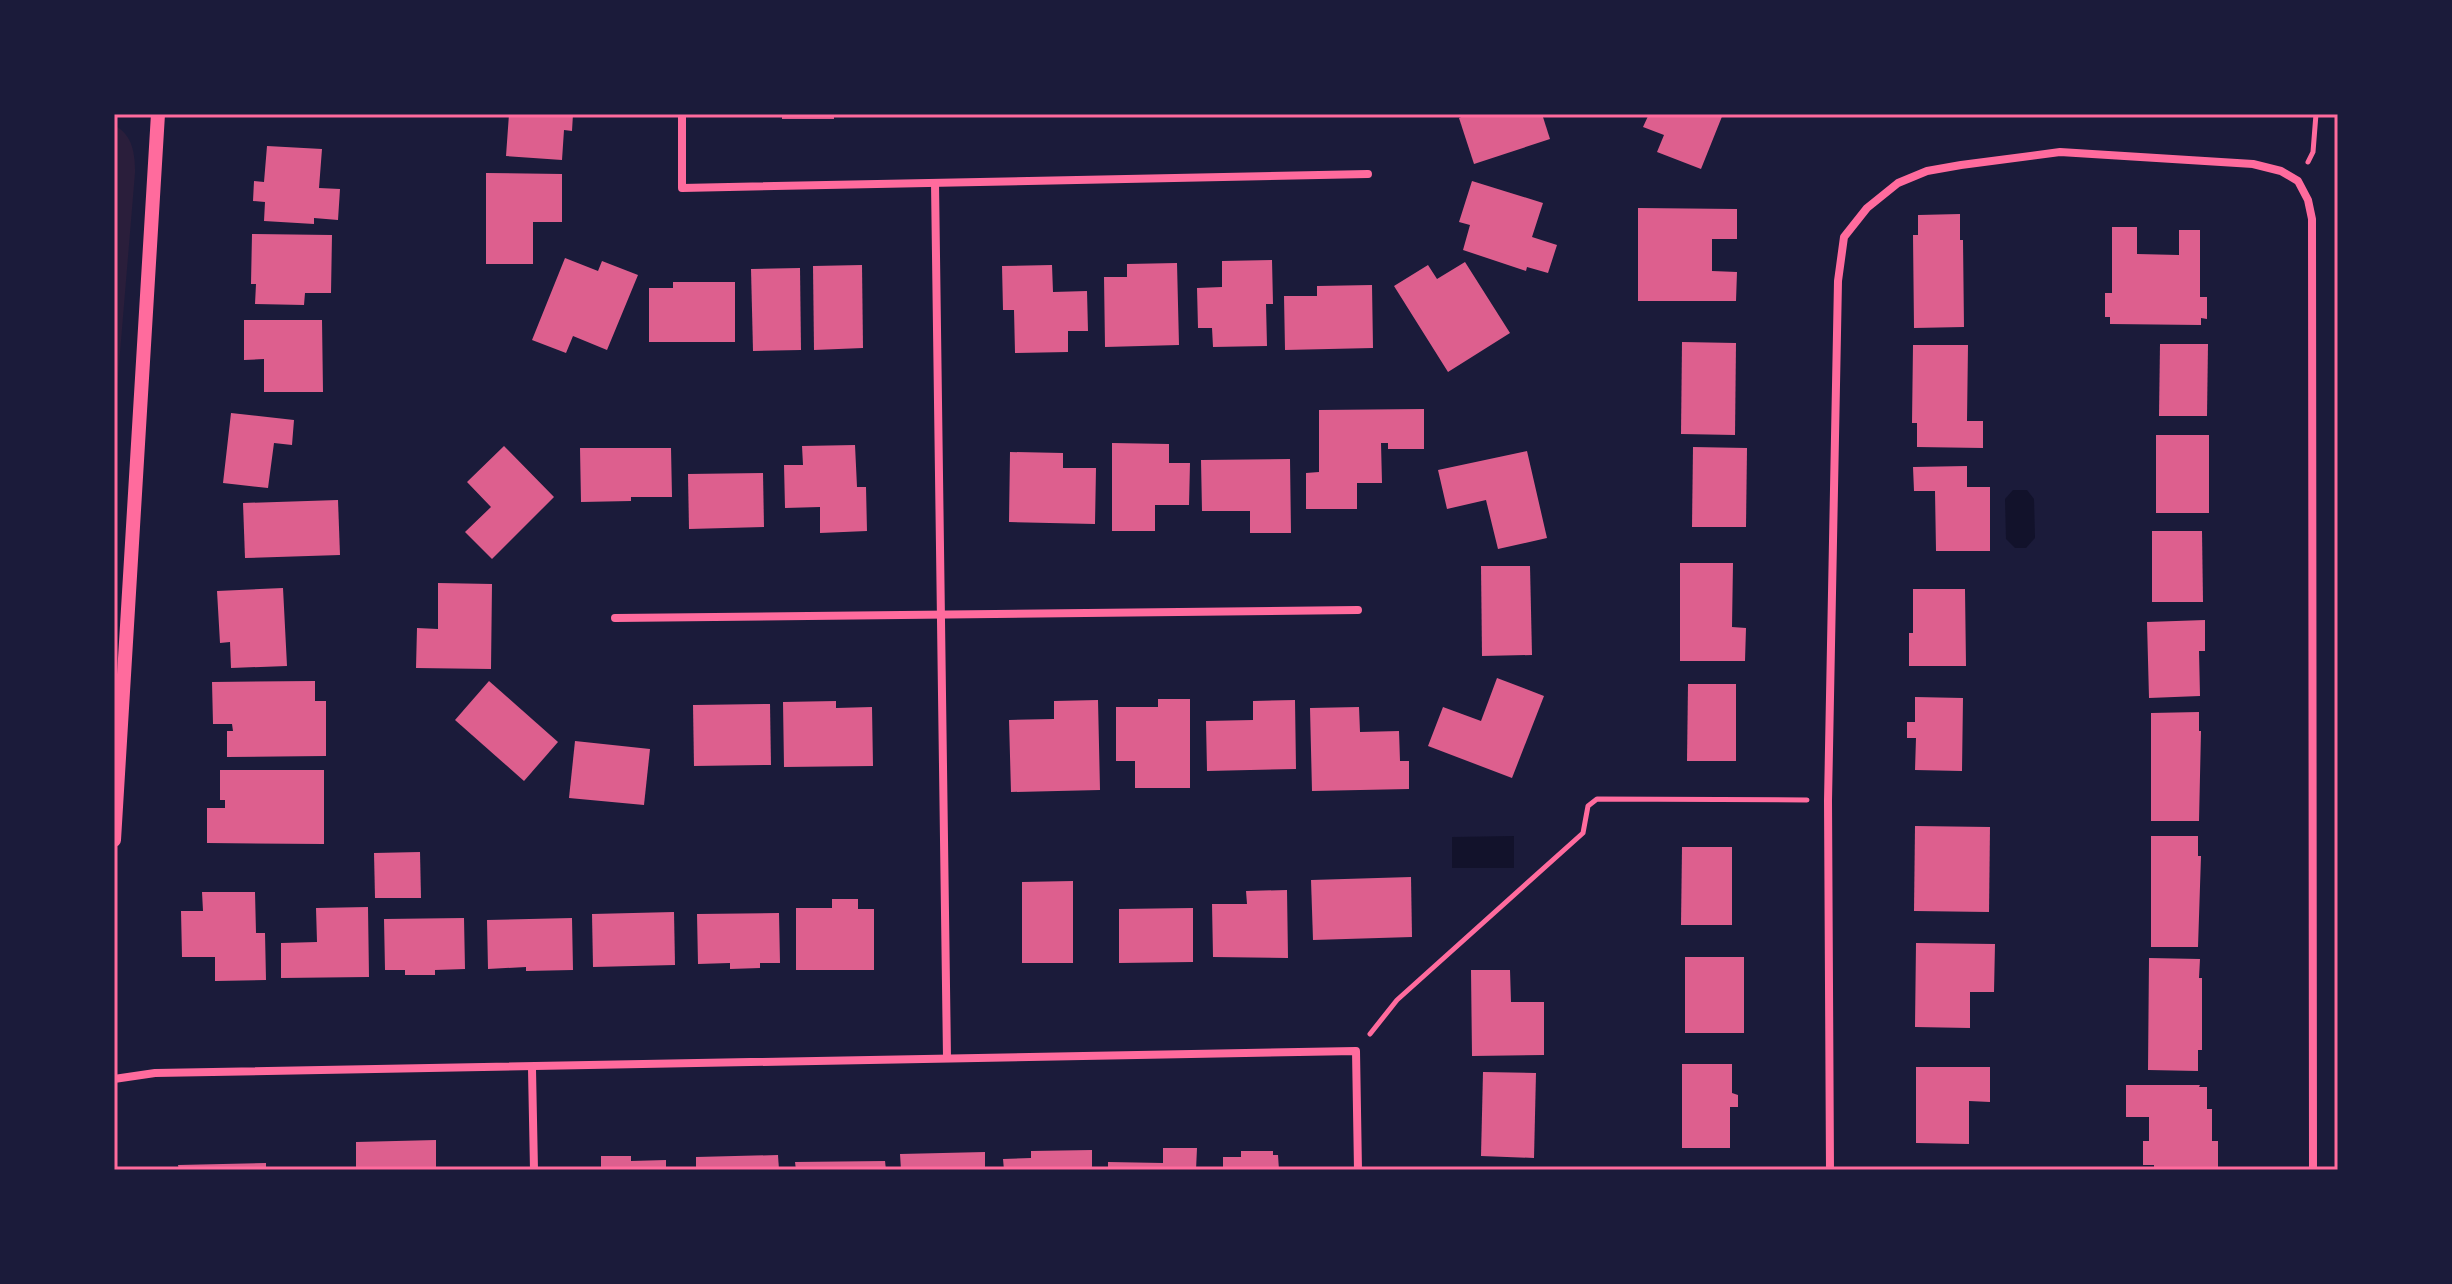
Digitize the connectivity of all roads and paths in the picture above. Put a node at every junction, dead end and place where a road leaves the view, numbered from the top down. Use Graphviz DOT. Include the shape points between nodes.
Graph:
graph roads {
  1 [pos="158,114"];
  2 [pos="682,114"];
  3 [pos="2316,114"];
  4 [pos="1368,174"];
  5 [pos="2298,181"];
  6 [pos="935,183"];
  7 [pos="1358,610"];
  8 [pos="942,614"];
  9 [pos="615,618"];
  10 [pos="1828,801"];
  11 [pos="114,840"];
  12 [pos="1356,1051"];
  13 [pos="947,1058"];
  14 [pos="532,1069"];
  15 [pos="114,1079"];
  16 [pos="534,1170"];
  17 [pos="1358,1170"];
  18 [pos="1830,1170"];
  19 [pos="2313,1170"];
  1 -- 11 [label="street"];
  2 -- 6 [label="street" via="682,188"];
  3 -- 5 [label="path" via="2313,152"];
  4 -- 6 [label="street"];
  5 -- 10 [label="street" via="2253,164 2060,152 1927,171 1898,183 1867,208 1844,237 1838,281"];
  5 -- 19 [label="street" via="2312,219"];
  6 -- 8 [label="street"];
  7 -- 8 [label="street"];
  8 -- 9 [label="street"];
  8 -- 13 [label="street"];
  10 -- 12 [label="path" via="1597,799 1588,806 1583,833 1397,1000"];
  10 -- 18 [label="street"];
  12 -- 13 [label="street"];
  12 -- 17 [label="street"];
  13 -- 14 [label="street"];
  14 -- 15 [label="street" via="155,1073"];
  14 -- 16 [label="street"];
}
